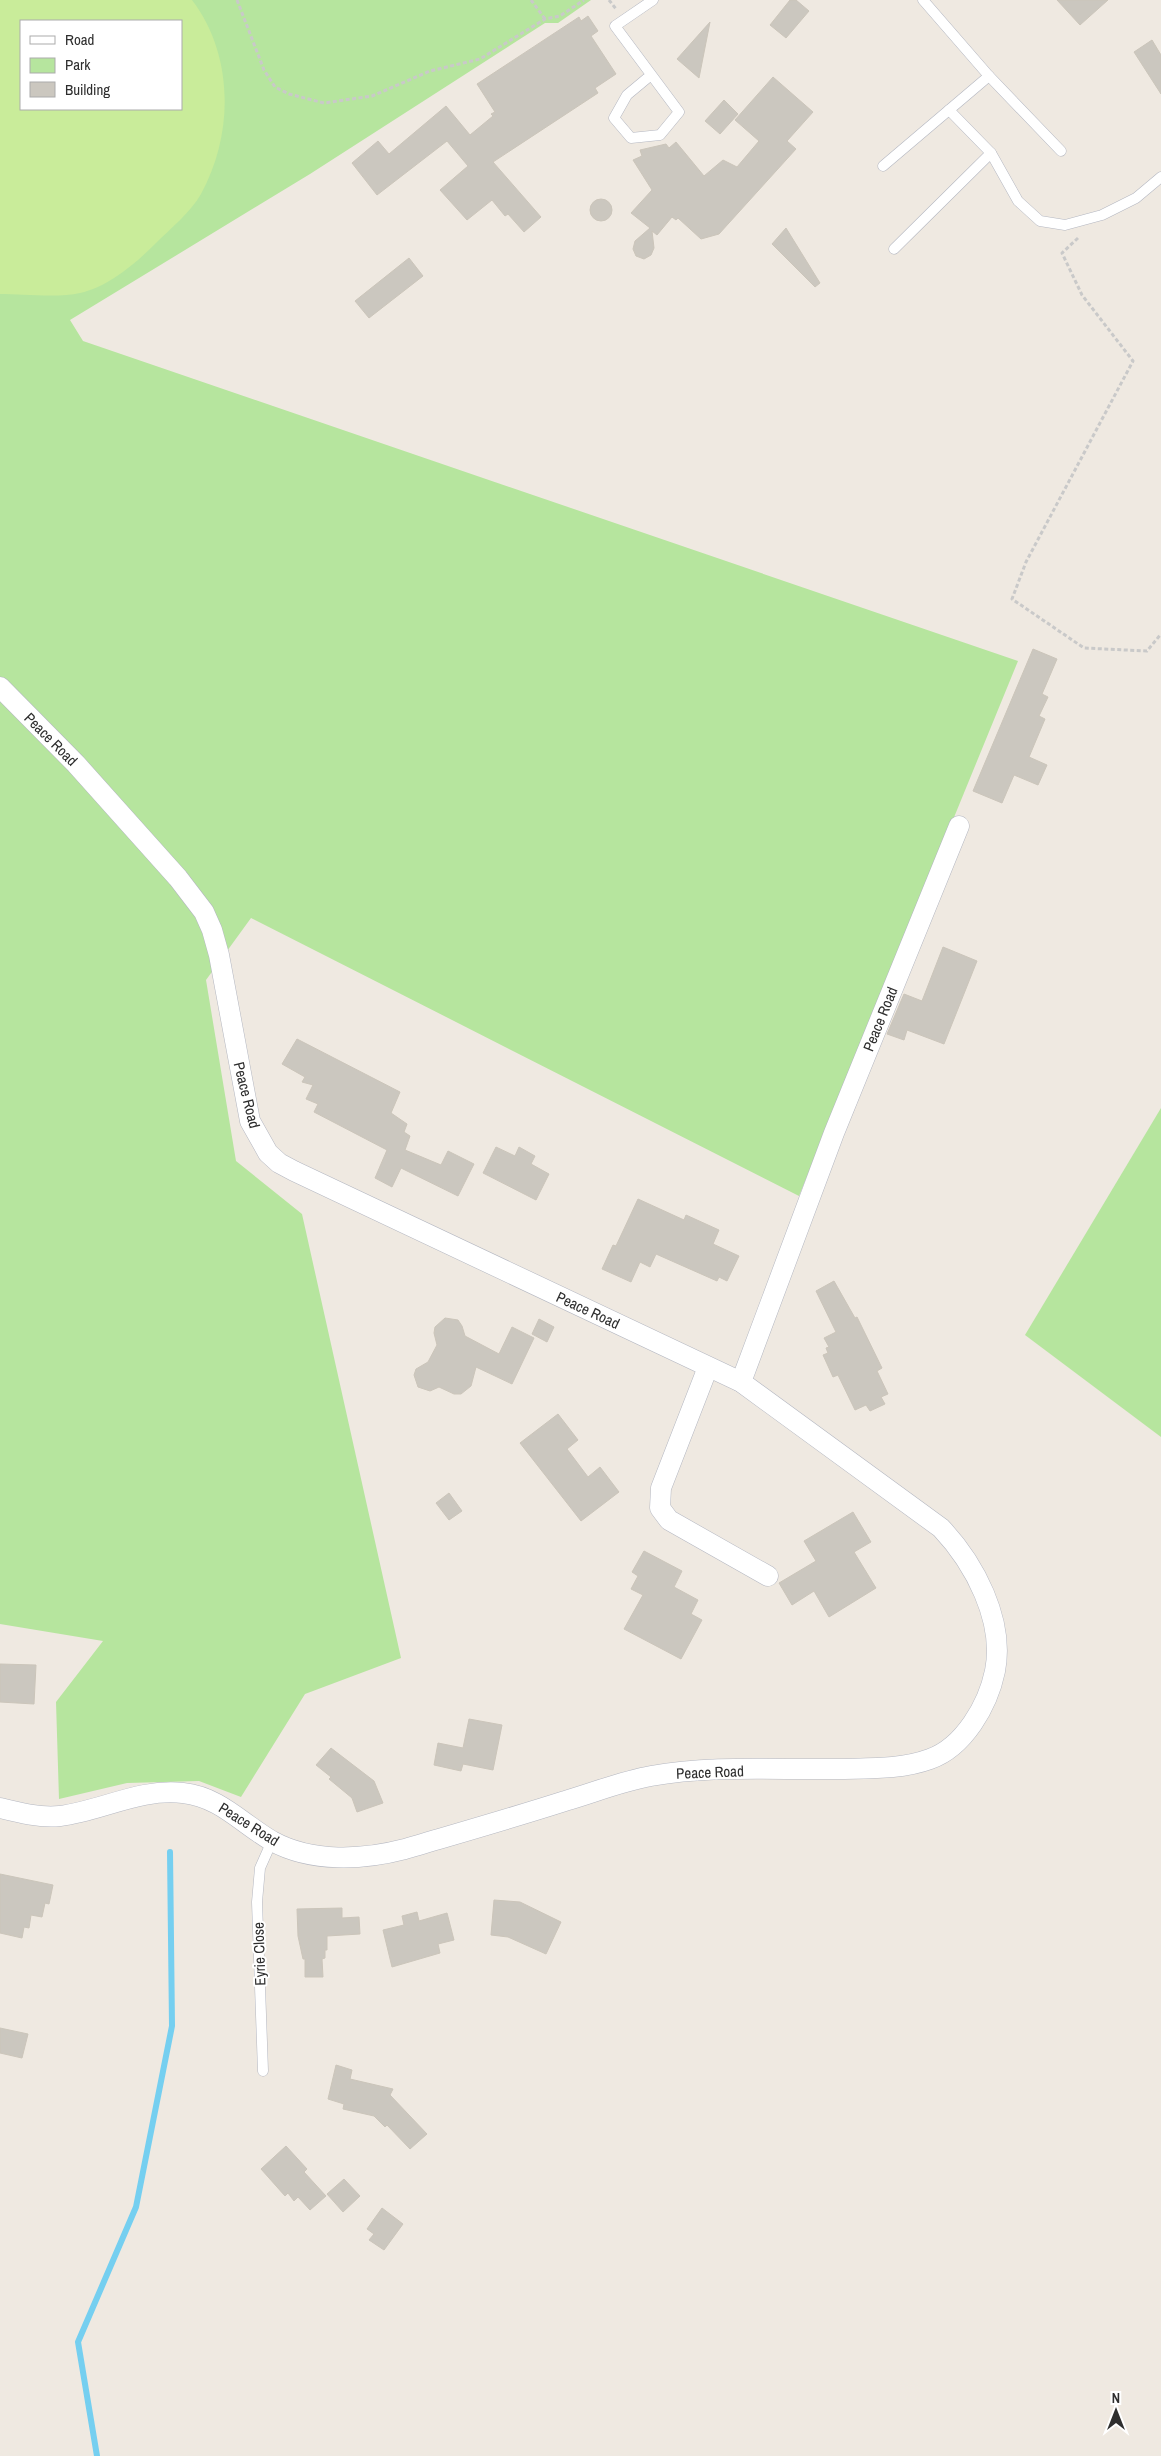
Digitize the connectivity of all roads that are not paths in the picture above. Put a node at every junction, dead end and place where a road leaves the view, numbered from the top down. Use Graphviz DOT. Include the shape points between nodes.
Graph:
graph roads {
  1 [pos="653,0"];
  2 [pos="923,0"];
  3 [pos="651,76"];
  4 [pos="989,76"];
  5 [pos="949,110"];
  6 [pos="1061,151"];
  7 [pos="991,153"];
  8 [pos="883,166"];
  9 [pos="1161,177"];
  10 [pos="894,250"];
  11 [pos="0,687"];
  12 [pos="959,826"];
  13 [pos="708,1367"];
  14 [pos="741,1382"];
  15 [pos="768,1576"];
  16 [pos="0,1808"];
  17 [pos="272,1841"];
  18 [pos="263,2071"];
  1 -- 3 [label="lane" via="615,26"];
  2 -- 4 [label="lane"];
  3 -- 3 [label="lane" via="627,95 614,118 631,138 660,136 679,112"];
  4 -- 5 [label="lane"];
  4 -- 6 [label="lane"];
  5 -- 7 [label="lane"];
  5 -- 8 [label="lane"];
  7 -- 9 [label="lane" via="1018,201 1040,221 1065,225 1102,215 1136,198"];
  7 -- 10 [label="lane"];
  11 -- 13 [label="street, Peace Road" via="76,764 178,878 204,912 219,955 250,1121 268,1153 294,1171"];
  12 -- 14 [label="street, Peace Road" via="834,1133"];
  13 -- 14 [label="street, Peace Road"];
  13 -- 15 [label="street" via="661,1488 660,1508 669,1520"];
  14 -- 17 [label="street, Peace Road" via="941,1528 973,1570 994,1630 996,1666 993,1682 980,1711 961,1738 932,1759 886,1768 701,1771 648,1776 373,1856 318,1855"];
  16 -- 17 [label="street, Peace Road" via="59,1816 144,1795 184,1793 215,1802"];
  17 -- 18 [label="lane, Eyrie Close" via="260,1868 257,1902"];
}
